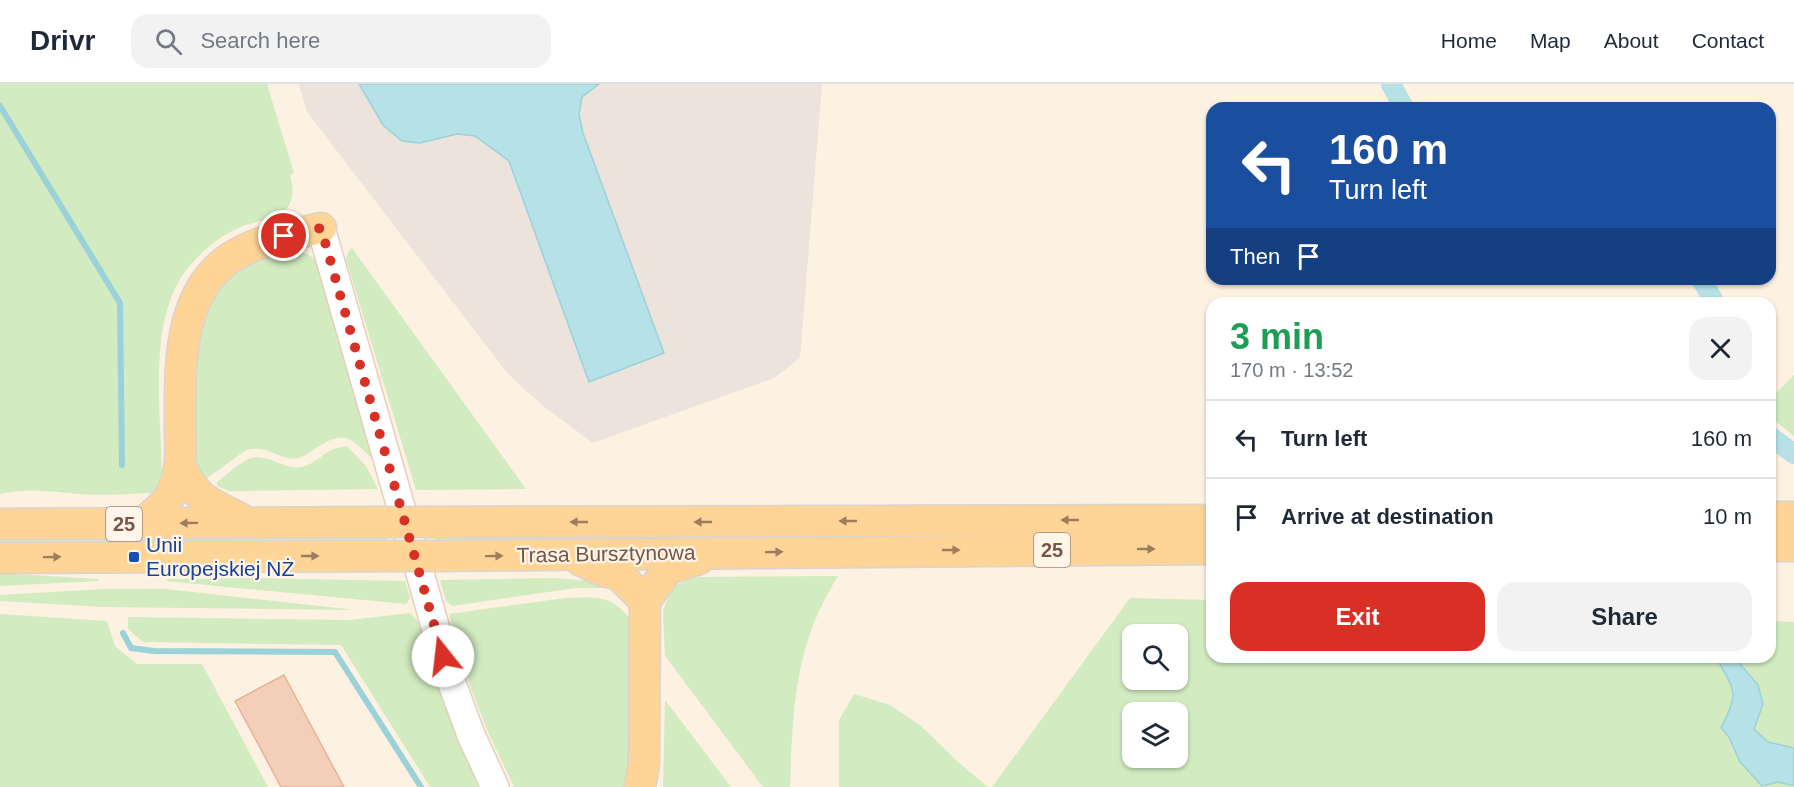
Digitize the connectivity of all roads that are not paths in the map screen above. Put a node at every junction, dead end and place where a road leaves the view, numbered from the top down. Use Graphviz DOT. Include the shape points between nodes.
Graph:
graph roads {
  1 [pos="321,228"];
  2 [pos="180,465"];
  3 [pos="1776,517"];
  4 [pos="1794,517"];
  5 [pos="1206,520"];
  6 [pos="248,522"];
  7 [pos="0,524"];
  8 [pos="142,524"];
  9 [pos="892,536"];
  10 [pos="1776,546"];
  11 [pos="1794,546"];
  12 [pos="1206,549"];
  13 [pos="716,553"];
  14 [pos="569,555"];
  15 [pos="0,558"];
  16 [pos="645,601"];
  17 [pos="495,787"];
  18 [pos="640,787"];
  1 -- 2 [label="main road" via="284,236 229,258 195,299 184,332 180,369"];
  1 -- 17 [label="street" via="450,678"];
  2 -- 6 [label="main road" via="188,483 201,497"];
  2 -- 8 [label="main road" via="171,493"];
  3 -- 4 [label="main road"];
  5 -- 9 [label="main road, Trasa Bursztynowa / 25, one-way"];
  6 -- 8 [label="main road, Trasa Bursztynowa / 25, one-way"];
  9 -- 6 [label="main road, Trasa Bursztynowa / 25, one-way, bridge" via="427,522"];
  7 -- 8 [label="main road, Trasa Bursztynowa / 25"];
  9 -- 12 [label="main road, Trasa Bursztynowa / 25, one-way"];
  13 -- 9 [label="main road, Trasa Bursztynowa / 25, one-way"];
  10 -- 11 [label="main road"];
  13 -- 14 [label="main road, Trasa Bursztynowa / 25"];
  13 -- 16 [label="main road" via="668,569"];
  15 -- 14 [label="main road, Trasa Bursztynowa / 25, one-way, bridge"];
  14 -- 16 [label="main road" via="618,574"];
  16 -- 18 [label="main road" via="644,764"];
}
